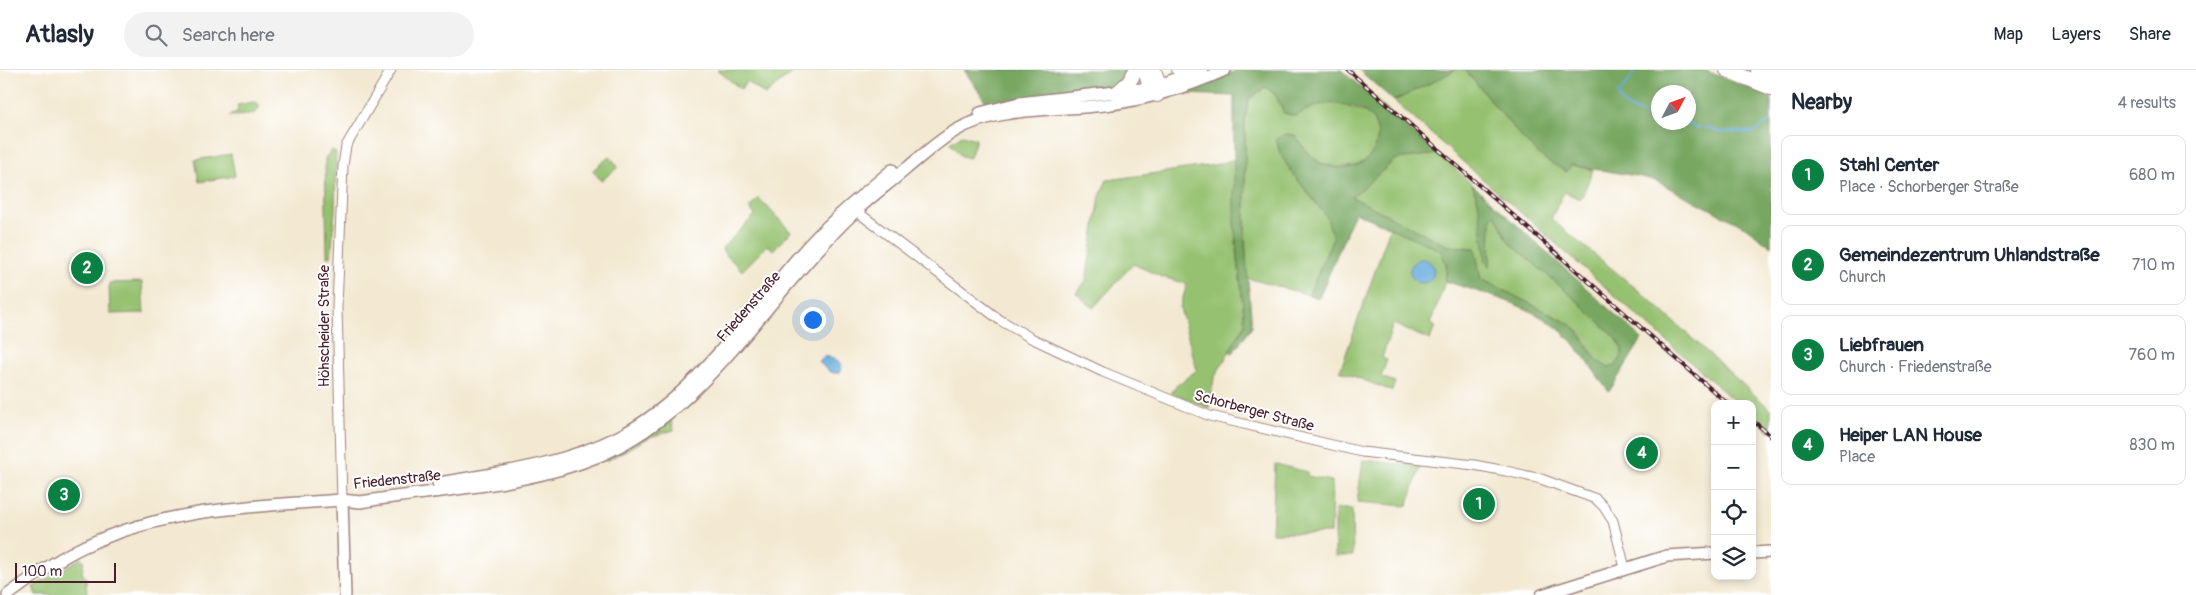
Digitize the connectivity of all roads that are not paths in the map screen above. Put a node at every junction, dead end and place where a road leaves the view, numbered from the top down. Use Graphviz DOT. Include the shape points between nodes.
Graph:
graph roads {
  1 [pos="391,70"];
  2 [pos="1136,70"];
  3 [pos="1144,70"];
  4 [pos="1154,70"];
  5 [pos="1179,70"];
  6 [pos="1187,70"];
  7 [pos="1202,70"];
  8 [pos="1225,70"];
  9 [pos="1727,70"];
  10 [pos="1758,70"];
  11 [pos="1771,76"];
  12 [pos="1771,88"];
  13 [pos="1155,89"];
  14 [pos="1117,93"];
  15 [pos="853,208"];
  16 [pos="342,500"];
  17 [pos="1756,552"];
  18 [pos="1771,552"];
  19 [pos="1711,553"];
  20 [pos="1625,568"];
  21 [pos="8,595"];
  22 [pos="345,595"];
  23 [pos="1542,595"];
  1 -- 16 [label="street, Höhscheider Straße" via="352,134 344,159 337,307"];
  2 -- 14 [label="highway"];
  3 -- 13 [label="highway"];
  4 -- 13 [label="highway"];
  5 -- 6 [label="highway"];
  7 -- 13 [label="main road"];
  8 -- 13 [label="main road"];
  9 -- 12 [label="highway"];
  10 -- 11 [label="highway"];
  13 -- 14 [label="main road, Friedenstraße"];
  13 -- 15 [label="main road, Friedenstraße" via="1105,105 988,117 970,123 940,141"];
  14 -- 15 [label="main road, Friedenstraße" via="1020,103 966,118 936,134"];
  15 -- 16 [label="main road, Friedenstraße" via="701,384 666,415 622,444 580,463 535,476 360,502"];
  15 -- 20 [label="street, Schorberger Straße" via="1000,320 1103,372 1202,413 1362,452 1506,471 1541,479 1596,499 1613,521"];
  16 -- 21 [label="main road, Friedenstraße" via="222,508 162,518 85,546 47,567"];
  16 -- 22 [label="main road, Höhscheider Straße"];
  17 -- 18 [label="main road"];
  19 -- 20 [label="main road" via="1667,556"];
  20 -- 23 [label="main road"];
}
